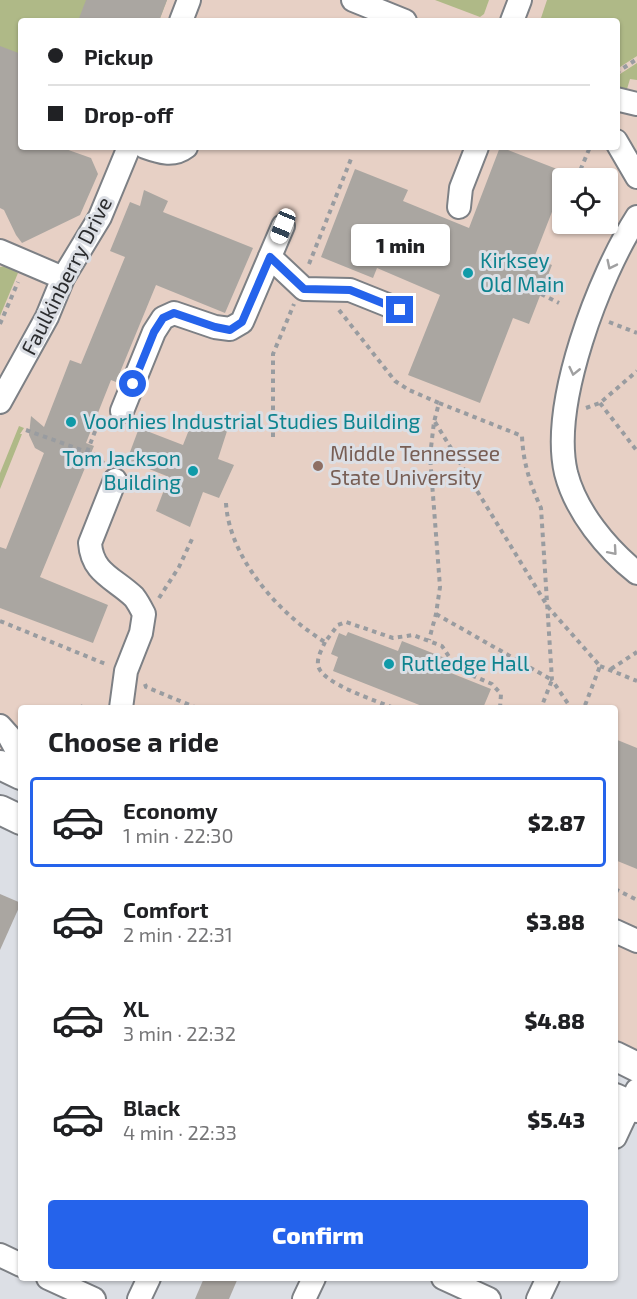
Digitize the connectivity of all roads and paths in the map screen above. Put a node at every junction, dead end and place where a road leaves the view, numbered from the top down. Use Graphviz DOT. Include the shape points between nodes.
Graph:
graph roads {
  1 [pos="189,0"];
  2 [pos="353,0"];
  3 [pos="520,0"];
  4 [pos="182,18"];
  5 [pos="398,18"];
  6 [pos="513,18"];
  7 [pos="637,59"];
  8 [pos="620,70"];
  9 [pos="620,100"];
  10 [pos="637,104"];
  11 [pos="620,148"];
  12 [pos="128,150"];
  13 [pos="154,150"];
  14 [pos="180,150"];
  15 [pos="476,150"];
  16 [pos="589,150"];
  17 [pos="351,159"];
  18 [pos="581,168"];
  19 [pos="637,177"];
  20 [pos="459,207"];
  21 [pos="637,217"];
  22 [pos="283,226"];
  23 [pos="0,250"];
  24 [pos="270,257"];
  25 [pos="308,268"];
  26 [pos="63,278"];
  27 [pos="19,280"];
  28 [pos="298,294"];
  29 [pos="541,294"];
  30 [pos="560,303"];
  31 [pos="337,307"];
  32 [pos="400,310"];
  33 [pos="605,321"];
  34 [pos="0,324"];
  35 [pos="637,333"];
  36 [pos="637,371"];
  37 [pos="0,402"];
  38 [pos="439,403"];
  39 [pos="600,403"];
  40 [pos="122,411"];
  41 [pos="564,416"];
  42 [pos="434,422"];
  43 [pos="26,430"];
  44 [pos="273,437"];
  45 [pos="637,452"];
  46 [pos="115,480"];
  47 [pos="226,503"];
  48 [pos="192,539"];
  49 [pos="637,573"];
  50 [pos="548,607"];
  51 [pos="144,614"];
  52 [pos="436,614"];
  53 [pos="0,621"];
  54 [pos="429,640"];
  55 [pos="325,642"];
  56 [pos="637,652"];
  57 [pos="600,666"];
  58 [pos="610,670"];
  59 [pos="126,671"];
  60 [pos="552,680"];
  61 [pos="637,681"];
  62 [pos="121,705"];
  63 [pos="190,705"];
  64 [pos="387,705"];
  65 [pos="500,705"];
  66 [pos="542,705"];
  67 [pos="569,705"];
  68 [pos="585,705"];
  69 [pos="0,726"];
  70 [pos="18,752"];
  71 [pos="0,765"];
  72 [pos="18,774"];
  73 [pos="0,810"];
  74 [pos="18,819"];
  75 [pos="618,890"];
  76 [pos="637,900"];
  77 [pos="618,932"];
  78 [pos="637,941"];
  79 [pos="618,1058"];
  80 [pos="637,1067"];
  81 [pos="630,1100"];
  82 [pos="618,1130"];
  83 [pos="0,1256"];
  84 [pos="18,1264"];
  85 [pos="55,1281"];
  86 [pos="148,1281"];
  87 [pos="313,1281"];
  88 [pos="450,1281"];
  89 [pos="547,1281"];
  90 [pos="94,1299"];
  91 [pos="139,1299"];
  92 [pos="304,1299"];
  93 [pos="489,1299"];
  94 [pos="538,1299"];
  1 -- 4 [label="street"];
  2 -- 5 [label="street"];
  3 -- 6 [label="street"];
  7 -- 8 [label="path"];
  9 -- 10 [label="street"];
  11 -- 19 [label="street"];
  12 -- 26 [label="street, Faulkinberry Drive" via="100,217"];
  13 -- 14 [label="street"];
  15 -- 20 [label="street" via="461,188"];
  16 -- 18 [label="path"];
  17 -- 25 [label="path"];
  21 -- 41 [label="street, one-way" via="607,275 579,349"];
  22 -- 24 [label="street"];
  23 -- 26 [label="street"];
  24 -- 32 [label="street" via="304,289 350,290"];
  24 -- 40 [label="street" via="242,322 230,330 174,313 163,318"];
  26 -- 37 [label="street, Faulkinberry Drive" via="47,317"];
  27 -- 34 [label="path"];
  28 -- 44 [label="path" via="273,354"];
  29 -- 30 [label="path"];
  31 -- 38 [label="path" via="395,381"];
  33 -- 35 [label="path"];
  36 -- 39 [label="path"];
  38 -- 42 [label="path"];
  38 -- 50 [label="path" via="522,436 523,459 541,508"];
  39 -- 41 [label="path"];
  39 -- 45 [label="path"];
  41 -- 49 [label="street, one-way" via="562,445 567,475 580,506 619,558"];
  42 -- 50 [label="path"];
  42 -- 52 [label="path" via="430,456 440,587"];
  43 -- 46 [label="path" via="98,456"];
  46 -- 51 [label="street" via="90,543 91,554 97,568 135,598"];
  47 -- 55 [label="path" via="236,540 258,579 279,607"];
  48 -- 51 [label="path" via="163,595"];
  50 -- 57 [label="path"];
  50 -- 60 [label="path"];
  51 -- 59 [label="street"];
  52 -- 54 [label="path"];
  52 -- 60 [label="path"];
  53 -- 59 [label="path"];
  54 -- 55 [label="path" via="413,635 393,638 346,622 338,625"];
  54 -- 65 [label="path" via="442,646 457,669 492,684 501,694"];
  55 -- 64 [label="path" via="318,658 323,676"];
  56 -- 58 [label="path"];
  57 -- 58 [label="path"];
  57 -- 68 [label="path"];
  58 -- 61 [label="path"];
  59 -- 62 [label="street"];
  59 -- 63 [label="path" via="141,677 146,687"];
  60 -- 66 [label="path"];
  60 -- 67 [label="path"];
  69 -- 70 [label="street"];
  71 -- 72 [label="main road"];
  73 -- 74 [label="main road"];
  75 -- 76 [label="path"];
  77 -- 78 [label="street"];
  79 -- 80 [label="main road"];
  81 -- 82 [label="street"];
  83 -- 84 [label="street"];
  85 -- 90 [label="street"];
  86 -- 91 [label="street"];
  87 -- 92 [label="street"];
  88 -- 93 [label="street"];
  89 -- 94 [label="street"];
}
